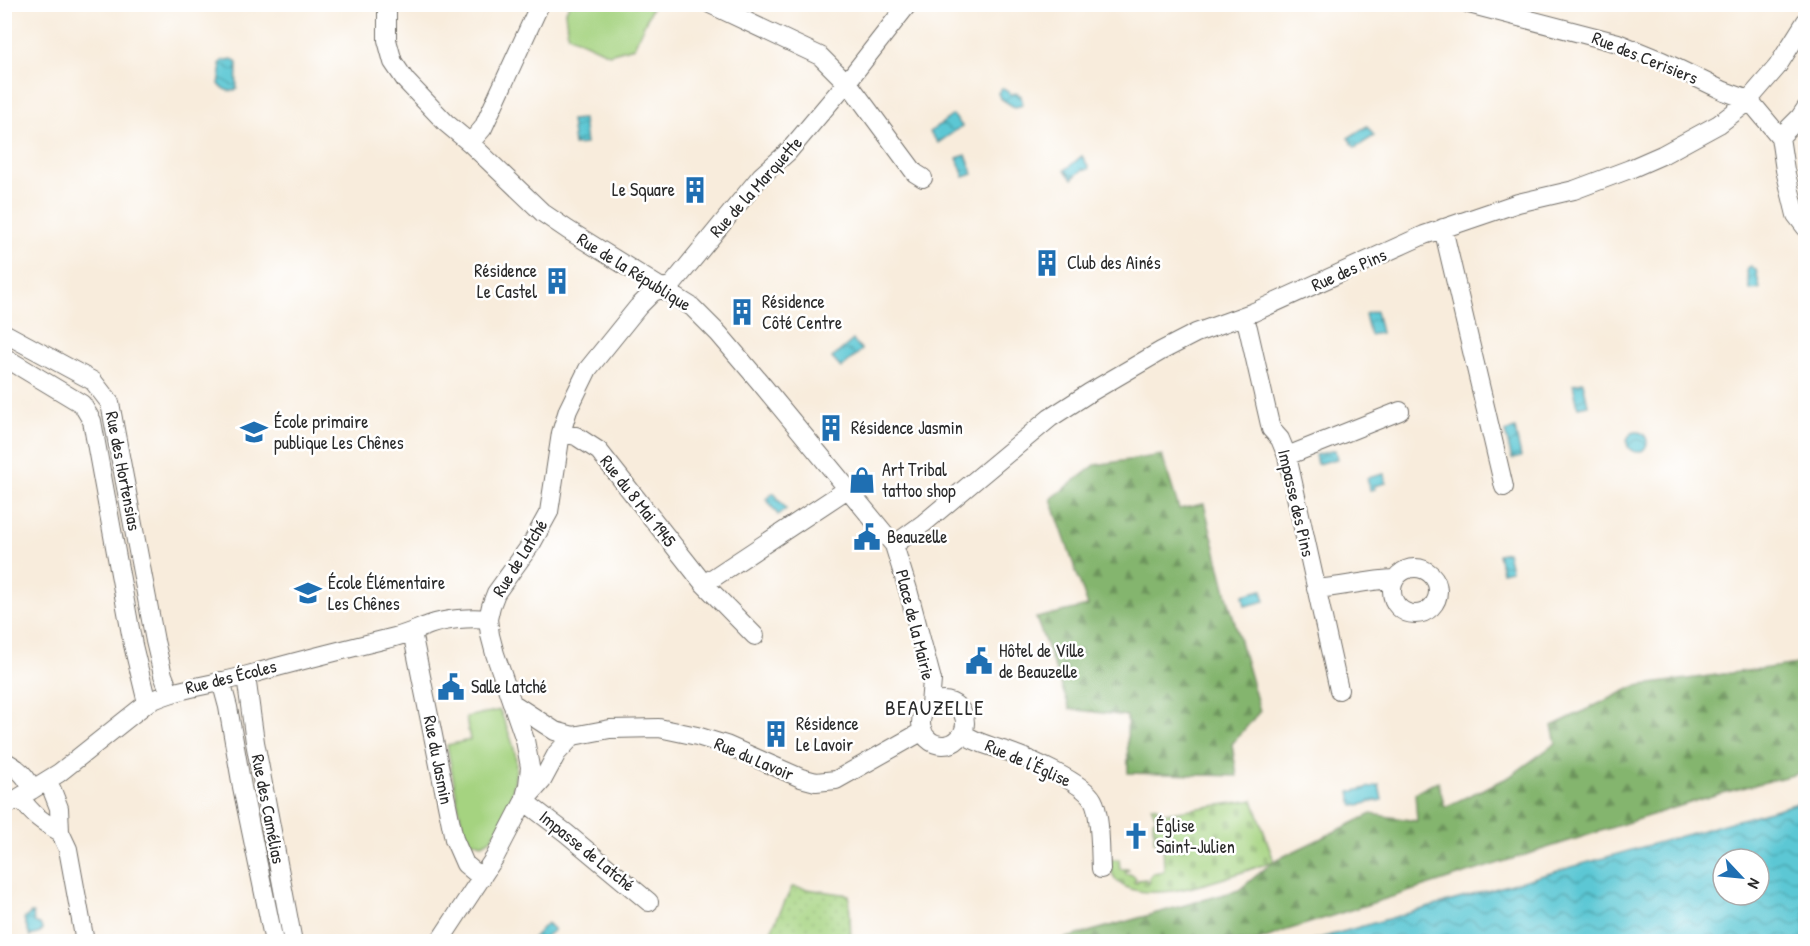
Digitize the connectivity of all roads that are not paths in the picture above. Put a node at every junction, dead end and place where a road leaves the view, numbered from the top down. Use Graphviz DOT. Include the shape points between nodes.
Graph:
graph roads {
  1 [pos="387,4"];
  2 [pos="540,4"];
  3 [pos="710,4"];
  4 [pos="908,4"];
  5 [pos="1469,4"];
  6 [pos="1806,21"];
  7 [pos="847,82"];
  8 [pos="1749,100"];
  9 [pos="1806,108"];
  10 [pos="1780,137"];
  11 [pos="470,143"];
  12 [pos="923,178"];
  13 [pos="1443,228"];
  14 [pos="1806,228"];
  15 [pos="663,288"];
  16 [pos="1244,316"];
  17 [pos="4,333"];
  18 [pos="21,342"];
  19 [pos="6,362"];
  20 [pos="1400,411"];
  21 [pos="561,433"];
  22 [pos="1287,456"];
  23 [pos="1504,487"];
  24 [pos="849,488"];
  25 [pos="137,541"];
  26 [pos="115,545"];
  27 [pos="894,545"];
  28 [pos="1395,579"];
  29 [pos="704,584"];
  30 [pos="1316,589"];
  31 [pos="488,619"];
  32 [pos="412,632"];
  33 [pos="755,636"];
  34 [pos="246,676"];
  35 [pos="221,681"];
  36 [pos="1339,690"];
  37 [pos="170,693"];
  38 [pos="147,703"];
  39 [pos="512,703"];
  40 [pos="930,705"];
  41 [pos="922,731"];
  42 [pos="963,733"];
  43 [pos="573,736"];
  44 [pos="4,761"];
  45 [pos="19,797"];
  46 [pos="524,801"];
  47 [pos="60,832"];
  48 [pos="1101,869"];
  49 [pos="482,878"];
  50 [pos="649,902"];
  51 [pos="85,942"];
  52 [pos="274,942"];
  53 [pos="293,942"];
  54 [pos="439,942"];
  1 -- 11 [label="street, Rue de la République" via="387,40 393,62 406,81"];
  2 -- 11 [label="street" via="483,128"];
  3 -- 7 [label="street" via="820,56"];
  4 -- 7 [label="street, Rue de la Marquette"];
  5 -- 8 [label="street, Rue des Cerisiers" via="1618,43"];
  6 -- 8 [label="street, Rue des Pins" via="1777,67"];
  7 -- 12 [label="street" via="915,173"];
  7 -- 15 [label="street, Rue de la Marquette" via="788,152 760,176 672,285"];
  8 -- 10 [label="street"];
  8 -- 13 [label="street, Rue des Pins" via="1719,124 1630,169 1574,190 1518,203"];
  9 -- 10 [label="street"];
  10 -- 14 [label="street" via="1796,215"];
  11 -- 15 [label="street, Rue de la République" via="543,213"];
  13 -- 16 [label="street, Rue des Pins"];
  13 -- 23 [label="street"];
  15 -- 21 [label="street, Rue de Latché" via="638,307 588,369"];
  15 -- 24 [label="street, Rue de la République" via="692,307 719,334"];
  16 -- 22 [label="street, Impasse des Pins" via="1271,429"];
  16 -- 27 [label="street, Rue des Pins" via="1161,351 1050,418"];
  17 -- 18 [label="street, Rue des Hortensias"];
  18 -- 19 [label="street, Rue des Hortensias"];
  18 -- 25 [label="street, Rue des Hortensias" via="93,381 110,403"];
  19 -- 26 [label="street, Rue des Hortensias" via="82,404 92,422"];
  20 -- 22 [label="street"];
  21 -- 29 [label="street, Rue du 8 Mai 1945" via="576,436 599,451"];
  21 -- 31 [label="street, Rue de Latché" via="549,512 496,593"];
  22 -- 30 [label="street, Impasse des Pins"];
  24 -- 27 [label="street, Rue de la République"];
  24 -- 29 [label="street"];
  25 -- 26 [label="street, Rue des Hortensias"];
  25 -- 37 [label="street, Rue des Hortensias" via="155,641"];
  26 -- 38 [label="street, Rue des Hortensias"];
  27 -- 40 [label="street, Place de la Mairie" via="932,680"];
  28 -- 30 [label="street"];
  29 -- 33 [label="street, Rue du 8 Mai 1945"];
  30 -- 36 [label="street, Impasse des Pins"];
  31 -- 32 [label="street, Rue des Écoles" via="438,622"];
  31 -- 39 [label="street, Rue de Latché"];
  32 -- 34 [label="street, Rue des Écoles"];
  32 -- 49 [label="street, Rue du Jasmin" via="454,839 465,864"];
  34 -- 35 [label="street, Rue des Écoles"];
  34 -- 53 [label="street, Rue des Camélias"];
  35 -- 37 [label="street, Rue des Écoles"];
  35 -- 52 [label="street, Rue des Camélias"];
  37 -- 38 [label="street, Rue des Écoles"];
  38 -- 45 [label="street, Rue des Écoles" via="59,772"];
  39 -- 43 [label="street" via="555,731"];
  39 -- 46 [label="street, Rue de Latché" via="530,767"];
  40 -- 41 [label="street, Place de la Mairie" via="922,717"];
  40 -- 42 [label="street, Place de la Mairie" via="944,701 957,706 964,718"];
  41 -- 42 [label="street" via="934,743 942,744"];
  41 -- 43 [label="street, Rue du Lavoir" via="836,780 816,782 726,745 659,728 610,729"];
  42 -- 48 [label="street, Rue de l'Église" via="970,739 1024,757 1079,785 1093,800 1098,819"];
  43 -- 46 [label="street"];
  44 -- 45 [label="street" via="28,779"];
  45 -- 47 [label="street" via="28,810"];
  45 -- 47 [label="street" via="52,790"];
  46 -- 49 [label="street, Rue de Latché"];
  46 -- 50 [label="street, Impasse de Latché"];
  47 -- 51 [label="street" via="68,849"];
  49 -- 54 [label="street, Rue de Latché"];
}
